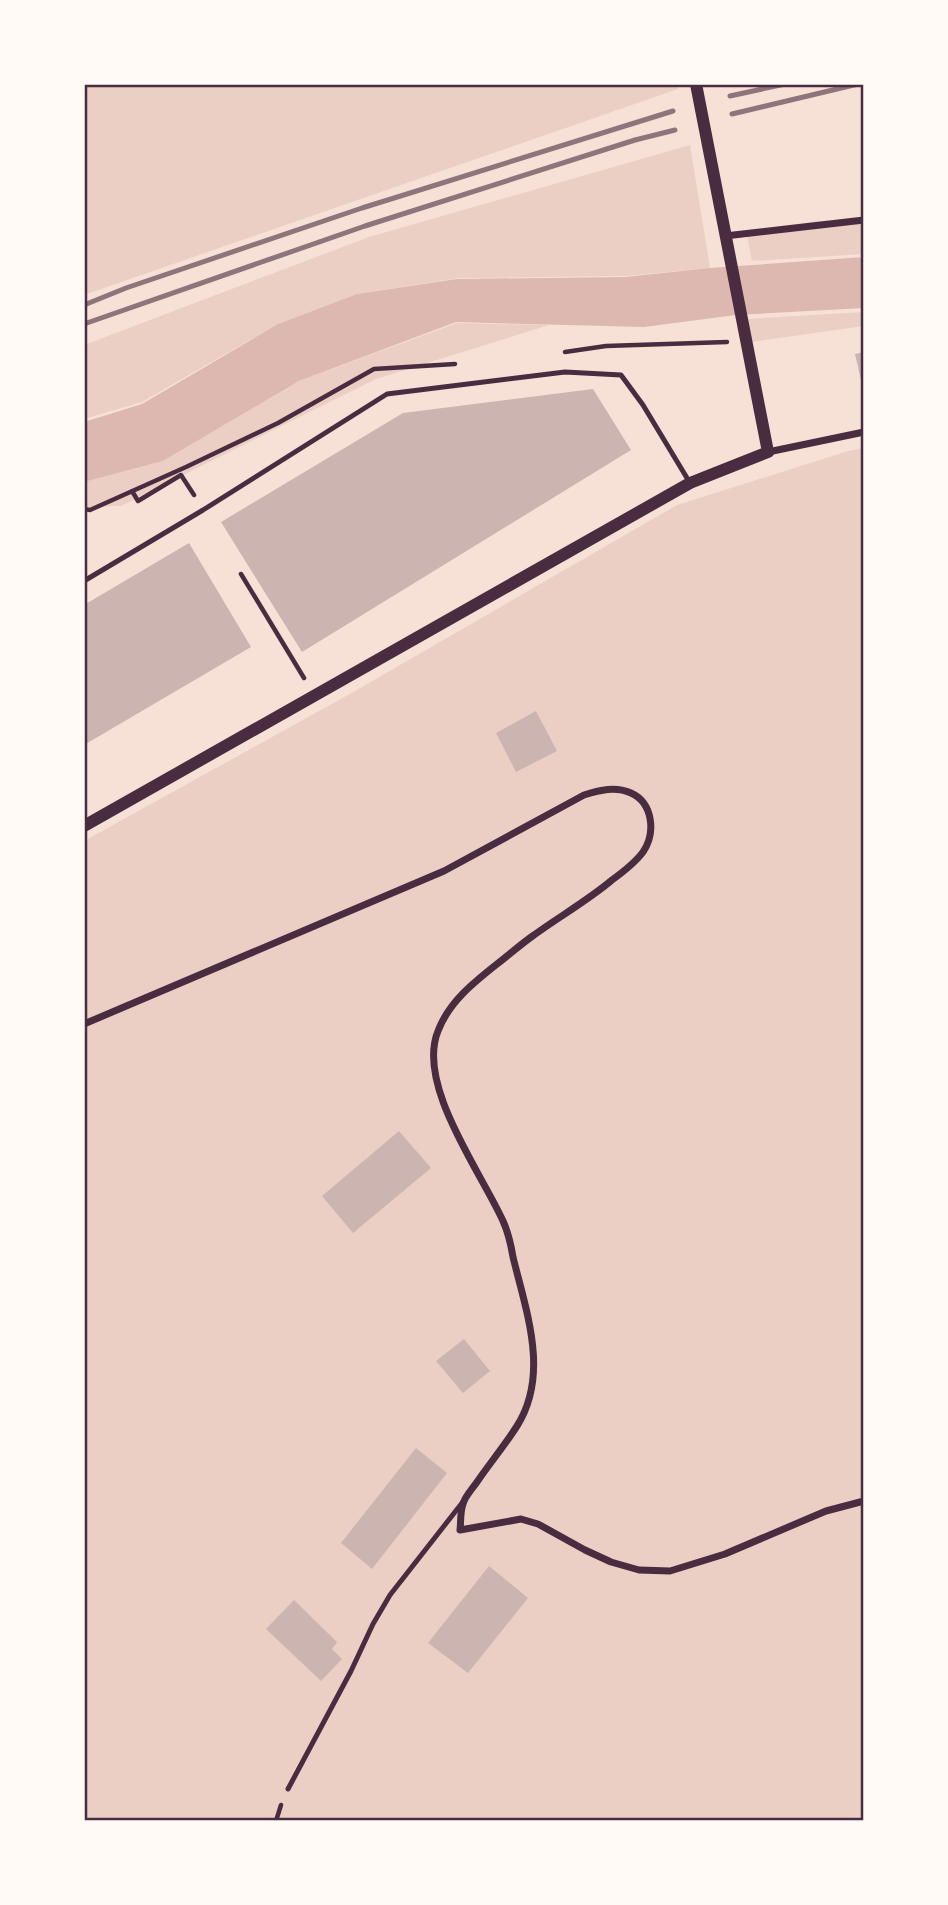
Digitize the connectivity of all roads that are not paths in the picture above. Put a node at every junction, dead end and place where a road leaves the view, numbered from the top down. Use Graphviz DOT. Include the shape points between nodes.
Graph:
graph roads {
  1 [pos="695,84"];
  2 [pos="864,220"];
  3 [pos="725,236"];
  4 [pos="864,432"];
  5 [pos="768,452"];
  6 [pos="690,483"];
  7 [pos="84,581"];
  8 [pos="84,826"];
  9 [pos="84,1024"];
  10 [pos="864,1501"];
  11 [pos="463,1502"];
  12 [pos="288,1788"];
  1 -- 3 [label="street"];
  2 -- 3 [label="street"];
  3 -- 5 [label="street"];
  4 -- 5 [label="street"];
  5 -- 6 [label="street"];
  6 -- 7 [label="lane" via="621,375 565,372 387,394"];
  6 -- 8 [label="street"];
  9 -- 11 [label="street" via="444,871 584,795 620,789 644,802 650,833 635,861 469,986 437,1032 433,1060 437,1085 457,1135 505,1224 534,1359 533,1386 519,1423"];
  10 -- 11 [label="street" via="670,1571 639,1570 611,1562 521,1519 460,1530"];
  11 -- 12 [label="lane" via="390,1595"];
}
